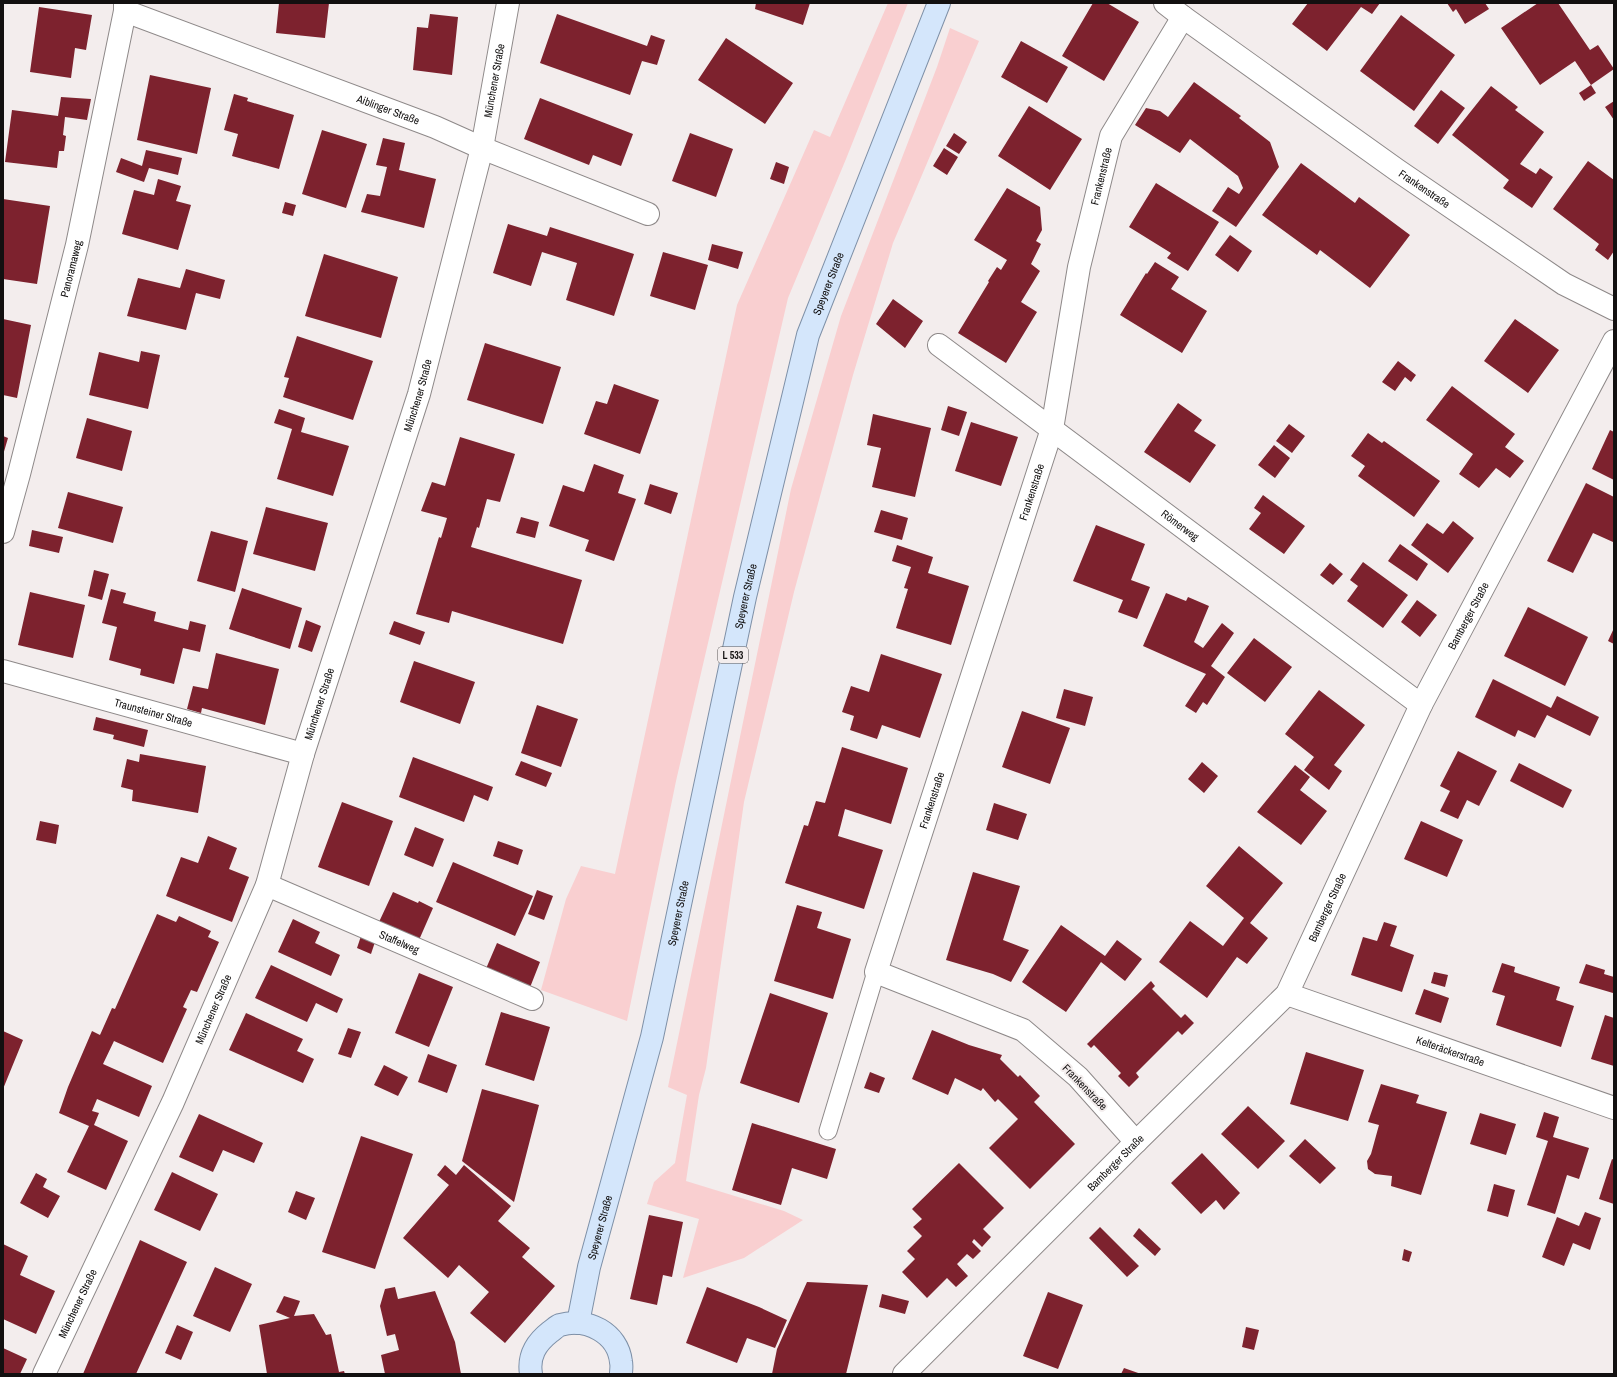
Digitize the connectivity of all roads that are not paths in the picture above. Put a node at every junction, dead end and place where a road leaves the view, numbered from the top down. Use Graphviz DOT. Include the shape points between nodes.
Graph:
graph roads {
  1 [pos="508,3"];
  2 [pos="939,3"];
  3 [pos="1165,3"];
  4 [pos="125,7"];
  5 [pos="1183,17"];
  6 [pos="482,148"];
  7 [pos="648,214"];
  8 [pos="1614,309"];
  9 [pos="1614,341"];
  10 [pos="939,345"];
  11 [pos="1052,429"];
  12 [pos="3,532"];
  13 [pos="3,671"];
  14 [pos="1421,705"];
  15 [pos="303,754"];
  16 [pos="267,885"];
  17 [pos="876,972"];
  18 [pos="1287,994"];
  19 [pos="532,999"];
  20 [pos="1614,1108"];
  21 [pos="828,1131"];
  22 [pos="1136,1142"];
  23 [pos="578,1323"];
  24 [pos="44,1374"];
  25 [pos="531,1374"];
  26 [pos="621,1374"];
  27 [pos="904,1374"];
  1 -- 6 [label="street, Münchener Straße"];
  2 -- 23 [label="main road, Speyerer Straße / L 533" via="808,336 745,597 652,1037 589,1268"];
  3 -- 5 [label="street, Frankenstraße"];
  4 -- 6 [label="street, Aiblinger Straße" via="435,127"];
  4 -- 12 [label="street, Panoramaweg" via="77,244"];
  5 -- 8 [label="street, Frankenstraße" via="1397,170 1558,279"];
  5 -- 11 [label="street, Frankenstraße" via="1111,136 1079,267"];
  6 -- 7 [label="street, Aiblinger Straße"];
  6 -- 15 [label="street, Münchener Straße" via="420,394"];
  9 -- 14 [label="street, Bamberger Straße"];
  10 -- 11 [label="street, Römerweg"];
  11 -- 14 [label="street, Römerweg"];
  11 -- 17 [label="street, Frankenstraße"];
  13 -- 15 [label="street, Traunsteiner Straße"];
  14 -- 18 [label="street, Bamberger Straße"];
  15 -- 16 [label="street, Münchener Straße"];
  16 -- 19 [label="street, Staffelweg"];
  16 -- 24 [label="street, Münchener Straße" via="173,1102"];
  17 -- 21 [label="lane, Frankenstraße"];
  17 -- 22 [label="street, Frankenstraße" via="1023,1030 1078,1077"];
  18 -- 20 [label="street, Kelteräckerstraße"];
  18 -- 22 [label="street, Bamberger Straße"];
  22 -- 27 [label="street, Bamberger Straße"];
  23 -- 25 [label="main road" via="560,1325 540,1340 532,1354"];
  23 -- 26 [label="main road" via="594,1326 608,1335 621,1361"];
}
